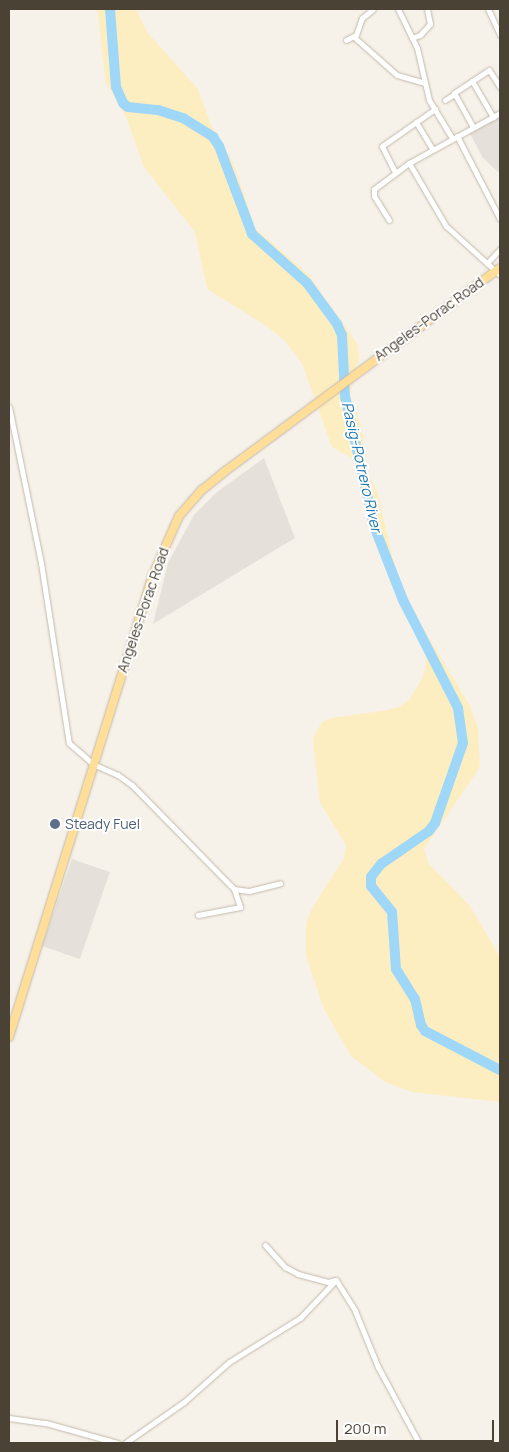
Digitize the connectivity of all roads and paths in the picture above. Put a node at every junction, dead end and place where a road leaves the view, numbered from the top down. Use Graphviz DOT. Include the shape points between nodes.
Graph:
graph roads {
  1 [pos="373,9"];
  2 [pos="398,9"];
  3 [pos="427,9"];
  4 [pos="488,9"];
  5 [pos="500,17"];
  6 [pos="493,21"];
  7 [pos="500,35"];
  8 [pos="354,37"];
  9 [pos="412,38"];
  10 [pos="346,40"];
  11 [pos="472,81"];
  12 [pos="425,83"];
  13 [pos="500,87"];
  14 [pos="453,95"];
  15 [pos="445,100"];
  16 [pos="435,109"];
  17 [pos="500,113"];
  18 [pos="493,117"];
  19 [pos="416,122"];
  20 [pos="473,127"];
  21 [pos="454,137"];
  22 [pos="432,149"];
  23 [pos="409,162"];
  24 [pos="395,172"];
  25 [pos="389,220"];
  26 [pos="500,220"];
  27 [pos="500,249"];
  28 [pos="488,262"];
  29 [pos="499,271"];
  30 [pos="9,407"];
  31 [pos="93,764"];
  32 [pos="280,884"];
  33 [pos="234,889"];
  34 [pos="198,915"];
  35 [pos="9,1037"];
  36 [pos="265,1245"];
  37 [pos="336,1280"];
  38 [pos="9,1418"];
  39 [pos="117,1443"];
  40 [pos="125,1443"];
  41 [pos="419,1443"];
  1 -- 8 [label="street" via="362,18"];
  2 -- 9 [label="street"];
  3 -- 9 [label="street" via="430,24 420,35"];
  4 -- 6 [label="street"];
  5 -- 6 [label="street"];
  6 -- 7 [label="street"];
  8 -- 10 [label="street"];
  8 -- 12 [label="street" via="397,75"];
  9 -- 12 [label="street"];
  11 -- 13 [label="street" via="489,70"];
  11 -- 14 [label="street"];
  11 -- 18 [label="street"];
  12 -- 16 [label="street"];
  14 -- 15 [label="street"];
  14 -- 20 [label="street"];
  16 -- 19 [label="street"];
  16 -- 21 [label="street"];
  17 -- 18 [label="street"];
  18 -- 20 [label="street"];
  19 -- 22 [label="street"];
  19 -- 24 [label="street" via="382,146"];
  20 -- 21 [label="street"];
  21 -- 22 [label="street"];
  21 -- 26 [label="street"];
  22 -- 23 [label="street"];
  23 -- 24 [label="street"];
  23 -- 28 [label="street" via="446,226 460,242"];
  24 -- 25 [label="street" via="373,192"];
  27 -- 28 [label="street"];
  28 -- 29 [label="street"];
  29 -- 31 [label="main road, Angeles-Porac Road" via="277,432 202,490 180,516 152,577"];
  30 -- 31 [label="street" via="41,563 67,735 69,743"];
  31 -- 33 [label="street" via="118,775 154,805"];
  31 -- 35 [label="main road, Angeles-Porac Road"];
  32 -- 33 [label="street" via="250,891"];
  33 -- 34 [label="street" via="240,908"];
  36 -- 37 [label="street" via="285,1267 298,1274 328,1282"];
  37 -- 40 [label="street" via="300,1318 229,1362 184,1402"];
  37 -- 41 [label="street"];
  38 -- 39 [label="street" via="46,1423"];
}
